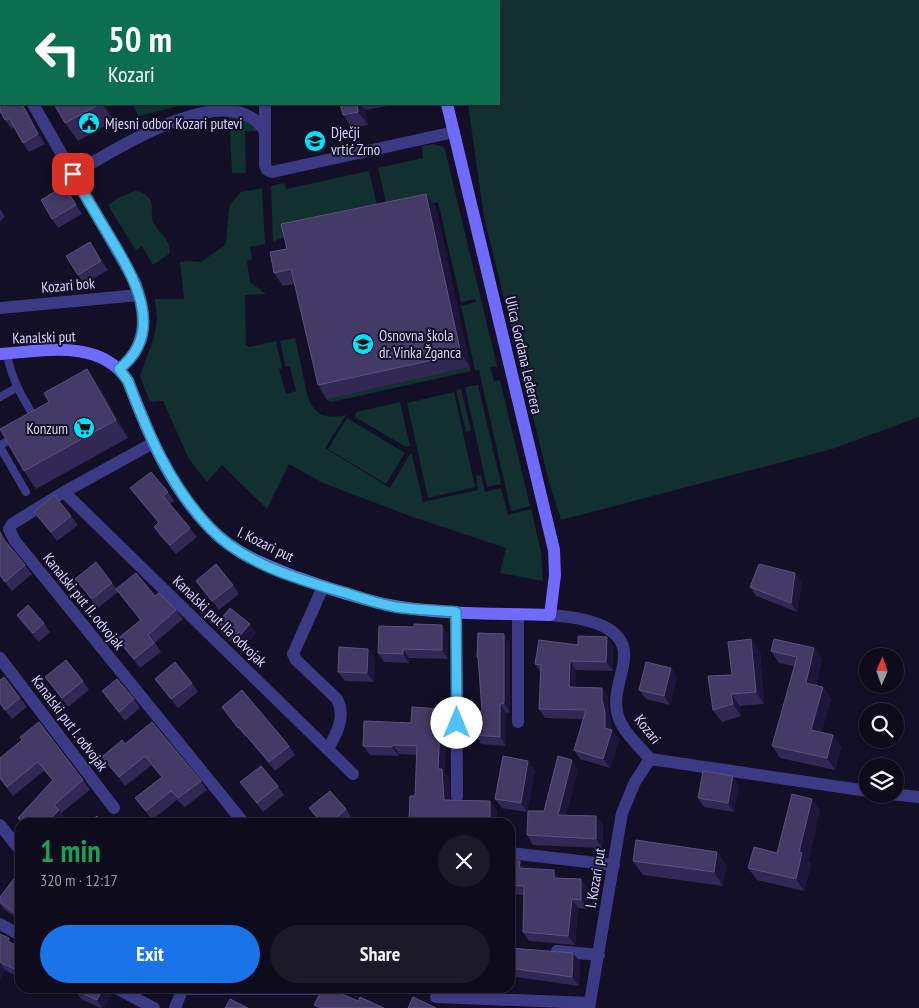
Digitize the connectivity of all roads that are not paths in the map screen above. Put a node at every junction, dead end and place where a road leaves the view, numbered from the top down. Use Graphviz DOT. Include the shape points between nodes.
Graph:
graph roads {
  1 [pos="34,105"];
  2 [pos="230,105"];
  3 [pos="265,105"];
  4 [pos="448,105"];
  5 [pos="218,110"];
  6 [pos="265,132"];
  7 [pos="454,132"];
  8 [pos="73,174"];
  9 [pos="139,295"];
  10 [pos="0,308"];
  11 [pos="4,354"];
  12 [pos="119,369"];
  13 [pos="16,388"];
  14 [pos="0,397"];
  15 [pos="142,418"];
  16 [pos="31,428"];
  17 [pos="23,433"];
  18 [pos="153,443"];
  19 [pos="0,446"];
  20 [pos="26,492"];
  21 [pos="64,492"];
  22 [pos="324,587"];
  23 [pos="380,603"];
  24 [pos="456,612"];
  25 [pos="518,614"];
  26 [pos="550,615"];
  27 [pos="0,658"];
  28 [pos="518,722"];
  29 [pos="328,749"];
  30 [pos="650,759"];
  31 [pos="353,774"];
  32 [pos="859,790"];
  33 [pos="904,795"];
  34 [pos="457,796"];
  35 [pos="919,797"];
  36 [pos="114,808"];
  37 [pos="240,818"];
  38 [pos="0,825"];
  39 [pos="15,844"];
  40 [pos="515,854"];
  41 [pos="614,865"];
  42 [pos="0,924"];
  43 [pos="15,932"];
  44 [pos="540,950"];
  45 [pos="599,954"];
  46 [pos="126,993"];
  47 [pos="181,993"];
  48 [pos="436,997"];
  49 [pos="590,1005"];
  50 [pos="154,1008"];
  51 [pos="175,1008"];
  1 -- 8 [label="street"];
  2 -- 5 [label="street"];
  3 -- 6 [label="street"];
  4 -- 7 [label="street, Ulica Gordana Lederera"];
  5 -- 6 [label="street" via="240,111 256,119"];
  5 -- 8 [label="street" via="152,130"];
  6 -- 7 [label="street" via="264,165 272,172"];
  7 -- 26 [label="street, Ulica Gordana Lederera" via="554,550 555,575"];
  8 -- 9 [label="street" via="130,272"];
  9 -- 10 [label="street, Kozari bok"];
  9 -- 12 [label="street" via="143,326 141,338 132,358"];
  11 -- 12 [label="street, Kanalski put" via="88,352"];
  11 -- 13 [label="lane"];
  12 -- 15 [label="street, Kanalski put" via="128,381"];
  13 -- 14 [label="lane"];
  13 -- 16 [label="lane" via="39,424"];
  15 -- 18 [label="street, I. Kozari put"];
  17 -- 19 [label="lane"];
  18 -- 21 [label="street, Kanalski put II. odvojak"];
  18 -- 22 [label="street, I. Kozari put" via="183,496 228,544 270,567"];
  19 -- 20 [label="lane"];
  21 -- 29 [label="street, Kanalski put IIa odvojak"];
  21 -- 37 [label="street, Kanalski put II. odvojak" via="12,524 9,530"];
  22 -- 23 [label="street, I. Kozari put"];
  22 -- 29 [label="street" via="293,654 340,706 339,727"];
  23 -- 24 [label="street, Kozari"];
  24 -- 25 [label="street, Kozari"];
  24 -- 34 [label="street"];
  25 -- 26 [label="street, Kozari"];
  25 -- 28 [label="street"];
  26 -- 30 [label="street, Kozari" via="601,624 617,636 623,646 624,657 616,697 618,717"];
  27 -- 36 [label="street, Kanalski put I. odvojak"];
  29 -- 31 [label="street, Kanalski put IIa odvojak"];
  30 -- 32 [label="street, Kozari"];
  30 -- 41 [label="street, I. Kozari put" via="635,782 622,812"];
  33 -- 35 [label="street"];
  38 -- 39 [label="street"];
  40 -- 41 [label="street"];
  41 -- 45 [label="street, I. Kozari put"];
  42 -- 43 [label="street"];
  44 -- 45 [label="street"];
  45 -- 49 [label="street, I. Kozari put"];
  46 -- 50 [label="street"];
  47 -- 51 [label="street"];
  48 -- 49 [label="street"];
}
